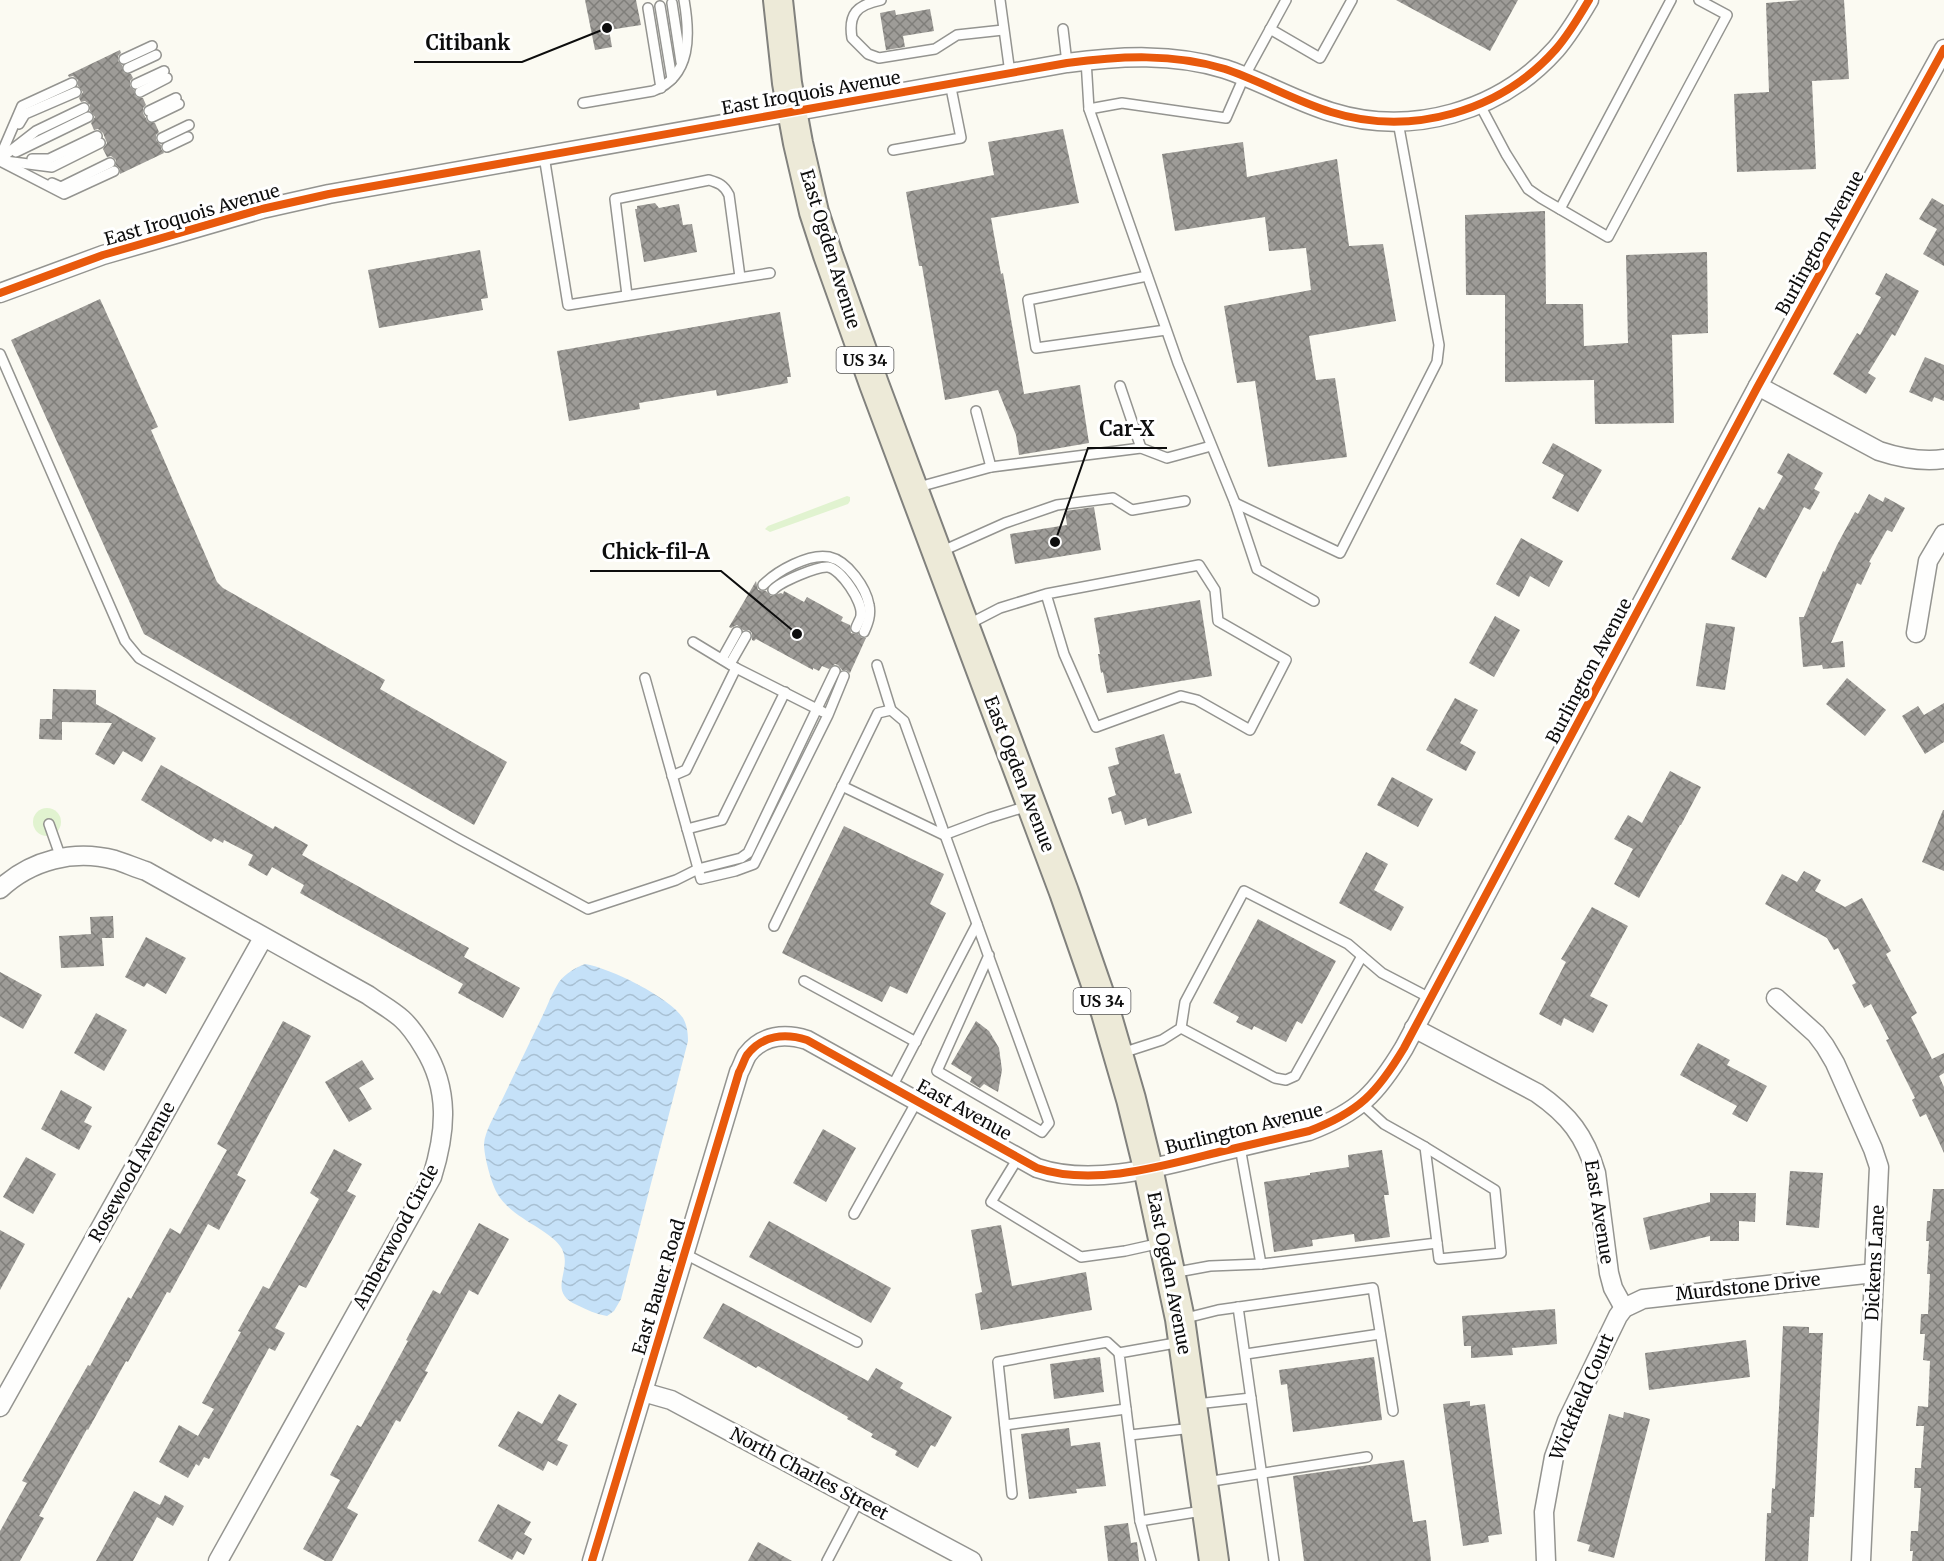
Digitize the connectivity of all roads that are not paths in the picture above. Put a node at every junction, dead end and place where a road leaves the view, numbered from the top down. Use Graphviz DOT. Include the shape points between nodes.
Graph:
graph roads {
  1 [pos="684,0"];
  2 [pos="778,0"];
  3 [pos="881,0"];
  4 [pos="1000,0"];
  5 [pos="1286,0"];
  6 [pos="1352,0"];
  7 [pos="1589,0"];
  8 [pos="1671,0"];
  9 [pos="1699,0"];
  10 [pos="672,3"];
  11 [pos="660,6"];
  12 [pos="648,8"];
  13 [pos="1063,29"];
  14 [pos="1003,30"];
  15 [pos="1270,30"];
  16 [pos="1944,49"];
  17 [pos="154,51"];
  18 [pos="1086,60"];
  19 [pos="126,63"];
  20 [pos="1067,63"];
  21 [pos="682,64"];
  22 [pos="1010,73"];
  23 [pos="165,75"];
  24 [pos="1244,77"];
  25 [pos="672,79"];
  26 [pos="950,83"];
  27 [pos="74,87"];
  28 [pos="138,88"];
  29 [pos="661,88"];
  30 [pos="178,101"];
  31 [pos="583,103"];
  32 [pos="1480,105"];
  33 [pos="1089,110"];
  34 [pos="86,112"];
  35 [pos="792,112"];
  36 [pos="151,114"];
  37 [pos="1398,122"];
  38 [pos="189,125"];
  39 [pos="188,137"];
  40 [pos="162,138"];
  41 [pos="99,139"];
  42 [pos="167,147"];
  43 [pos="893,150"];
  44 [pos="544,156"];
  45 [pos="0,159"];
  46 [pos="112,167"];
  47 [pos="1560,209"];
  48 [pos="770,273"];
  49 [pos="1147,276"];
  50 [pos="740,277"];
  51 [pos="0,293"];
  52 [pos="627,295"];
  53 [pos="1166,330"];
  54 [pos="0,354"];
  55 [pos="1119,386"];
  56 [pos="1758,386"];
  57 [pos="975,411"];
  58 [pos="1211,446"];
  59 [pos="1142,448"];
  60 [pos="1944,459"];
  61 [pos="991,467"];
  62 [pos="913,489"];
  63 [pos="1185,501"];
  64 [pos="1235,502"];
  65 [pos="1944,534"];
  66 [pos="937,553"];
  67 [pos="763,585"];
  68 [pos="772,590"];
  69 [pos="1046,594"];
  70 [pos="1314,601"];
  71 [pos="964,626"];
  72 [pos="1916,633"];
  73 [pos="741,634"];
  74 [pos="693,642"];
  75 [pos="729,664"];
  76 [pos="877,665"];
  77 [pos="645,678"];
  78 [pos="785,692"];
  79 [pos="818,709"];
  80 [pos="891,710"];
  81 [pos="828,715"];
  82 [pos="672,776"];
  83 [pos="842,786"];
  84 [pos="1031,805"];
  85 [pos="49,824"];
  86 [pos="687,829"];
  87 [pos="944,835"];
  88 [pos="61,858"];
  89 [pos="699,874"];
  90 [pos="0,889"];
  91 [pos="977,924"];
  92 [pos="774,926"];
  93 [pos="263,938"];
  94 [pos="989,955"];
  95 [pos="1362,956"];
  96 [pos="804,981"];
  97 [pos="1430,998"];
  98 [pos="1776,998"];
  99 [pos="1181,1028"];
  100 [pos="1414,1028"];
  101 [pos="775,1037"];
  102 [pos="916,1042"];
  103 [pos="1118,1054"];
  104 [pos="892,1087"];
  105 [pos="917,1101"];
  106 [pos="1361,1103"];
  107 [pos="1240,1147"];
  108 [pos="1425,1147"];
  109 [pos="1018,1158"];
  110 [pos="1148,1168"];
  111 [pos="854,1214"];
  112 [pos="1163,1242"];
  113 [pos="1437,1244"];
  114 [pos="685,1254"];
  115 [pos="1261,1264"];
  116 [pos="1170,1273"];
  117 [pos="1874,1273"];
  118 [pos="1238,1307"];
  119 [pos="1624,1308"];
  120 [pos="1182,1330"];
  121 [pos="1380,1334"];
  122 [pos="856,1342"];
  123 [pos="1119,1353"];
  124 [pos="1246,1354"];
  125 [pos="643,1392"];
  126 [pos="1251,1398"];
  127 [pos="0,1407"];
  128 [pos="1126,1409"];
  129 [pos="1393,1411"];
  130 [pos="1194,1416"];
  131 [pos="1005,1425"];
  132 [pos="1130,1435"];
  133 [pos="1367,1456"];
  134 [pos="1262,1474"];
  135 [pos="1012,1494"];
  136 [pos="1205,1496"];
  137 [pos="859,1500"];
  138 [pos="1140,1521"];
  139 [pos="218,1561"];
  140 [pos="592,1561"];
  141 [pos="827,1561"];
  142 [pos="972,1561"];
  143 [pos="1151,1561"];
  144 [pos="1214,1561"];
  145 [pos="1274,1561"];
  146 [pos="1546,1561"];
  147 [pos="1861,1561"];
  1 -- 21 [label="lane" via="689,37"];
  2 -- 35 [label="main road, East Ogden Avenue / US 34"];
  3 -- 14 [label="lane" via="860,7 851,20 852,38 868,54 879,58 935,49 957,35"];
  4 -- 14 [label="lane"];
  5 -- 15 [label="lane"];
  6 -- 15 [label="lane" via="1320,58"];
  7 -- 32 [label="street, East Iroquois Avenue" via="1566,36 1534,70"];
  8 -- 47 [label="lane"];
  9 -- 47 [label="lane" via="1727,15 1608,237"];
  10 -- 21 [label="lane"];
  11 -- 25 [label="lane"];
  12 -- 29 [label="lane"];
  13 -- 20 [label="lane"];
  14 -- 22 [label="lane"];
  15 -- 24 [label="lane"];
  16 -- 56 [label="street, Burlington Avenue"];
  17 -- 19 [label="lane"];
  18 -- 20 [label="street, East Iroquois Avenue"];
  18 -- 24 [label="street, East Iroquois Avenue" via="1146,56 1186,60"];
  18 -- 33 [label="lane"];
  20 -- 22 [label="street, East Iroquois Avenue"];
  21 -- 25 [label="lane"];
  22 -- 26 [label="street, East Iroquois Avenue"];
  23 -- 28 [label="lane"];
  24 -- 33 [label="lane" via="1226,118 1122,103"];
  24 -- 37 [label="street, East Iroquois Avenue" via="1330,112 1362,120"];
  25 -- 29 [label="lane"];
  26 -- 35 [label="street, East Iroquois Avenue"];
  26 -- 43 [label="lane" via="961,138"];
  27 -- 45 [label="lane" via="22,106"];
  29 -- 31 [label="lane"];
  30 -- 36 [label="lane"];
  32 -- 37 [label="street, East Iroquois Avenue" via="1424,120"];
  32 -- 47 [label="lane" via="1528,189"];
  33 -- 49 [label="lane"];
  34 -- 45 [label="lane"];
  35 -- 44 [label="street, East Iroquois Avenue"];
  35 -- 62 [label="main road, East Ogden Avenue / US 34" via="828,255"];
  37 -- 64 [label="lane" via="1439,345 1437,363 1340,553"];
  38 -- 40 [label="lane"];
  39 -- 42 [label="lane"];
  41 -- 45 [label="lane" via="49,159"];
  44 -- 51 [label="street, East Iroquois Avenue" via="262,209 102,255"];
  44 -- 52 [label="lane" via="568,305"];
  45 -- 46 [label="lane" via="64,194"];
  48 -- 50 [label="lane"];
  49 -- 53 [label="lane"];
  49 -- 53 [label="lane" via="1028,300 1036,348"];
  50 -- 52 [label="lane"];
  50 -- 52 [label="lane" via="729,195 720,183 709,180 615,199"];
  53 -- 58 [label="lane"];
  54 -- 89 [label="lane" via="124,641 139,658 588,909"];
  55 -- 59 [label="lane"];
  56 -- 60 [label="street" via="1879,451 1911,459"];
  56 -- 97 [label="street, Burlington Avenue"];
  57 -- 61 [label="lane"];
  58 -- 59 [label="lane" via="1167,458"];
  58 -- 64 [label="lane"];
  59 -- 61 [label="lane"];
  61 -- 62 [label="lane"];
  62 -- 66 [label="main road, East Ogden Avenue / US 34"];
  63 -- 66 [label="lane" via="1132,510 1113,498 1058,505"];
  64 -- 70 [label="lane" via="1257,569"];
  65 -- 72 [label="street" via="1928,561"];
  66 -- 71 [label="main road, East Ogden Avenue / US 34"];
  67 -- 68 [label="lane" via="776,572 802,561 829,557 852,573 869,604 870,618 860,630 860,608 834,569 820,568"];
  69 -- 69 [label="lane" via="1198,565 1215,590 1218,621 1286,660 1250,730 1197,700 1181,696 1096,727 1065,654"];
  69 -- 71 [label="lane" via="1000,608"];
  71 -- 84 [label="main road, East Ogden Avenue / US 34"];
  73 -- 75 [label="lane"];
  74 -- 75 [label="lane"];
  75 -- 78 [label="lane"];
  75 -- 82 [label="lane" via="686,770"];
  76 -- 80 [label="lane"];
  77 -- 82 [label="lane"];
  78 -- 79 [label="lane"];
  78 -- 86 [label="lane" via="722,820"];
  79 -- 81 [label="lane"];
  79 -- 81 [label="lane" via="839,674"];
  79 -- 89 [label="lane" via="748,853"];
  80 -- 83 [label="lane" via="878,713"];
  80 -- 87 [label="lane" via="904,721"];
  81 -- 89 [label="lane" via="754,864 735,871"];
  82 -- 86 [label="lane"];
  83 -- 87 [label="lane"];
  83 -- 92 [label="lane"];
  84 -- 87 [label="lane"];
  84 -- 103 [label="main road, East Ogden Avenue / US 34"];
  85 -- 88 [label="lane"];
  86 -- 89 [label="lane"];
  87 -- 91 [label="lane"];
  88 -- 90 [label="street, Amberwood Circle" via="36,865"];
  88 -- 93 [label="street, Amberwood Circle" via="84,855 146,871"];
  91 -- 94 [label="lane"];
  91 -- 102 [label="lane"];
  93 -- 127 [label="street, Rosewood Avenue"];
  93 -- 139 [label="street, Amberwood Circle" via="368,995 402,1019 432,1060 444,1115 441,1148 432,1177"];
  94 -- 94 [label="lane" via="1049,1123 1042,1132 937,1071"];
  95 -- 97 [label="lane" via="1382,973"];
  95 -- 99 [label="lane" via="1295,1076 1286,1080 1275,1078"];
  95 -- 99 [label="lane" via="1348,944 1244,891 1185,1002"];
  96 -- 102 [label="lane"];
  97 -- 100 [label="street, Burlington Avenue"];
  98 -- 117 [label="street, Dickens Lane" via="1825,1046 1874,1149 1880,1182"];
  99 -- 103 [label="lane" via="1162,1040"];
  100 -- 106 [label="street, Burlington Avenue" via="1385,1079"];
  100 -- 119 [label="street, East Avenue" via="1537,1093 1572,1123 1596,1173 1609,1273"];
  101 -- 104 [label="street, East Avenue" via="790,1035 807,1040"];
  101 -- 114 [label="street, East Bauer Road" via="748,1054 739,1072"];
  102 -- 104 [label="lane"];
  103 -- 110 [label="main road, East Ogden Avenue / US 34"];
  104 -- 105 [label="street, East Avenue"];
  105 -- 109 [label="street, East Avenue"];
  105 -- 111 [label="lane"];
  106 -- 107 [label="street, Burlington Avenue" via="1334,1122"];
  106 -- 108 [label="lane" via="1384,1124"];
  107 -- 110 [label="street, Burlington Avenue"];
  107 -- 115 [label="lane"];
  108 -- 113 [label="lane"];
  108 -- 113 [label="lane" via="1495,1190 1501,1253 1439,1259"];
  109 -- 110 [label="street, East Avenue" via="1054,1174 1071,1176"];
  109 -- 112 [label="lane" via="991,1202 1081,1257"];
  110 -- 112 [label="main road, East Ogden Avenue / US 34"];
  112 -- 116 [label="main road, East Ogden Avenue / US 34"];
  113 -- 115 [label="lane"];
  114 -- 122 [label="lane"];
  114 -- 125 [label="street, East Bauer Road"];
  115 -- 116 [label="lane" via="1210,1266"];
  116 -- 120 [label="main road, East Ogden Avenue / US 34"];
  117 -- 119 [label="street, Murdstone Drive" via="1643,1299"];
  117 -- 147 [label="street, Dickens Lane"];
  118 -- 120 [label="lane"];
  118 -- 121 [label="lane" via="1373,1288"];
  118 -- 124 [label="lane"];
  119 -- 146 [label="street, Wickfield Court" via="1567,1421 1554,1457 1544,1512"];
  120 -- 123 [label="lane"];
  120 -- 130 [label="main road, East Ogden Avenue / US 34"];
  121 -- 124 [label="lane"];
  121 -- 129 [label="lane"];
  123 -- 128 [label="lane"];
  123 -- 131 [label="lane" via="1107,1342 998,1362"];
  124 -- 126 [label="lane"];
  125 -- 137 [label="street, North Charles Street" via="671,1400"];
  125 -- 140 [label="street, East Bauer Road"];
  126 -- 130 [label="lane"];
  126 -- 134 [label="lane"];
  128 -- 131 [label="lane"];
  128 -- 132 [label="lane"];
  130 -- 132 [label="lane"];
  130 -- 136 [label="main road, East Ogden Avenue / US 34"];
  131 -- 135 [label="lane"];
  132 -- 138 [label="lane"];
  133 -- 134 [label="lane"];
  134 -- 136 [label="lane"];
  134 -- 145 [label="lane"];
  136 -- 138 [label="lane"];
  136 -- 144 [label="main road, East Ogden Avenue / US 34"];
  137 -- 141 [label="lane"];
  137 -- 142 [label="street, North Charles Street"];
  138 -- 143 [label="lane"];
}
